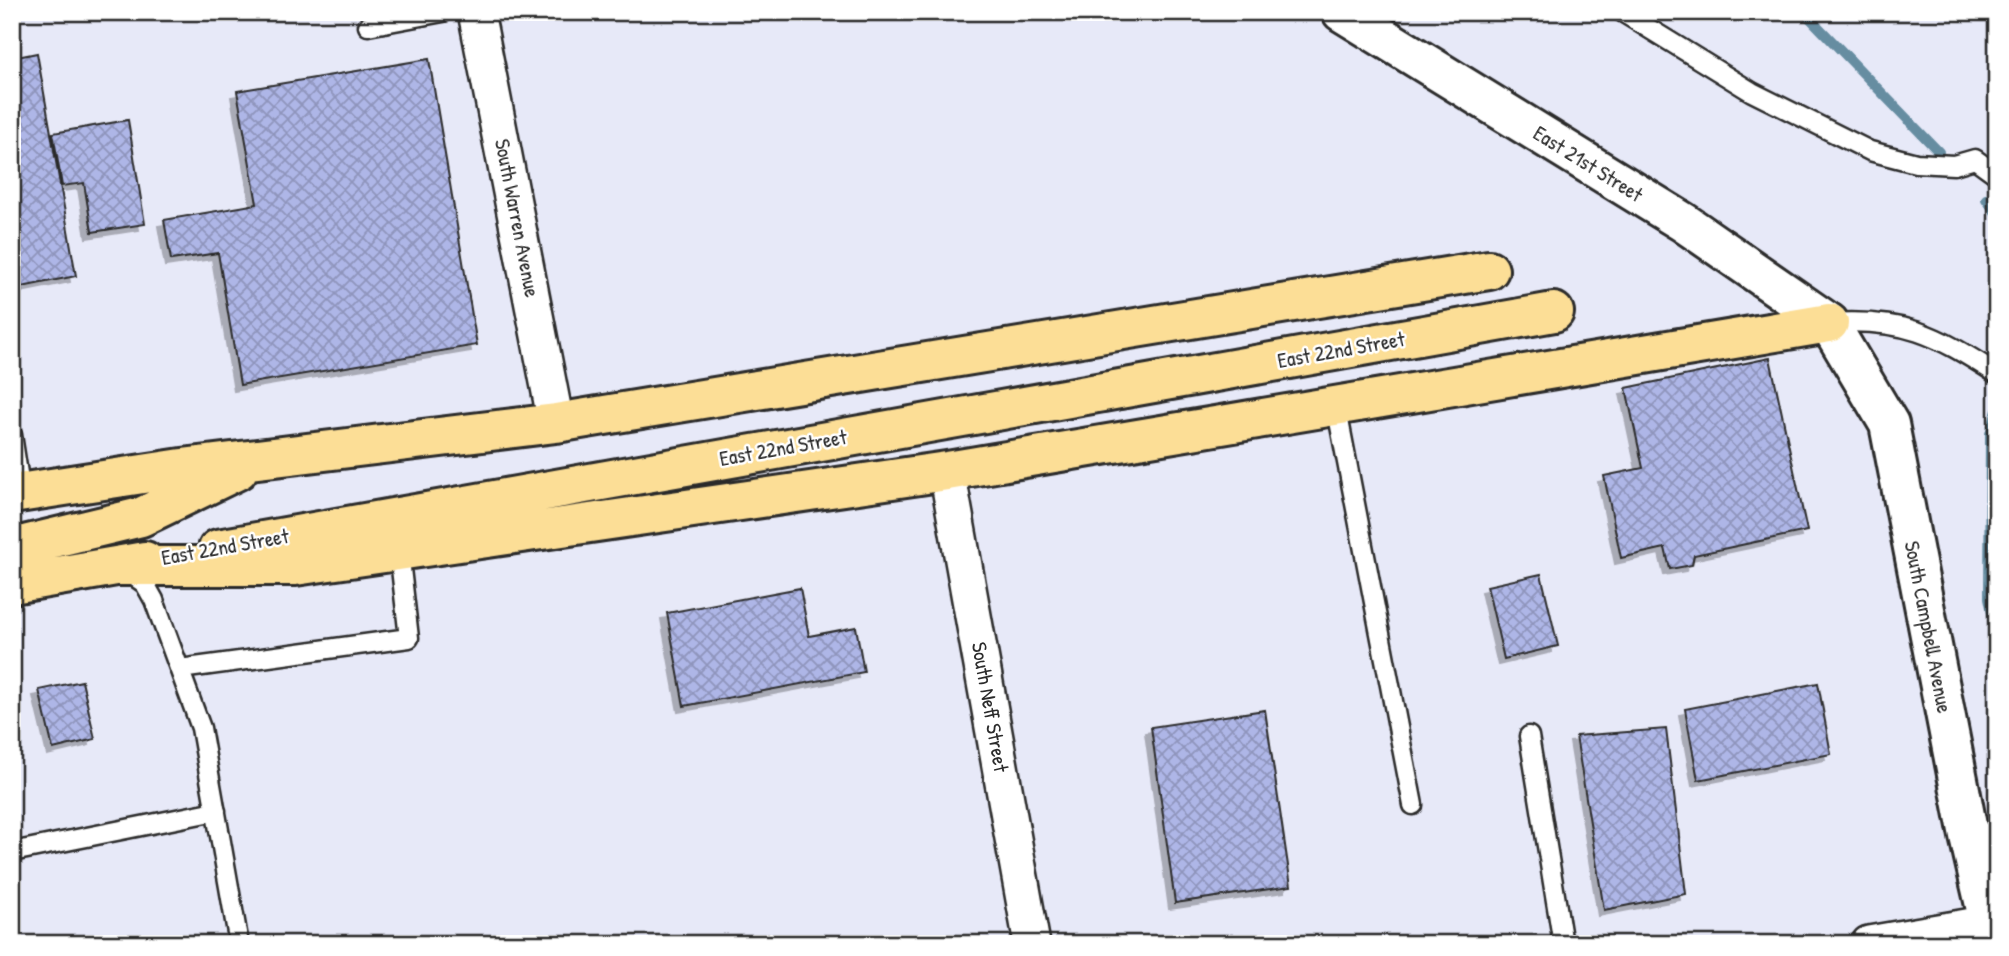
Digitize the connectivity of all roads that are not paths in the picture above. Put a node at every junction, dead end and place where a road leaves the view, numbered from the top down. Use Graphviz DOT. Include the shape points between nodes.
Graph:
graph roads {
  1 [pos="443,12"];
  2 [pos="477,12"];
  3 [pos="1342,12"];
  4 [pos="1622,12"];
  5 [pos="368,26"];
  6 [pos="1997,175"];
  7 [pos="1489,270"];
  8 [pos="1554,312"];
  9 [pos="1829,323"];
  10 [pos="1997,374"];
  11 [pos="1336,405"];
  12 [pos="556,424"];
  13 [pos="12,435"];
  14 [pos="265,457"];
  15 [pos="947,471"];
  16 [pos="17,494"];
  17 [pos="12,548"];
  18 [pos="399,551"];
  19 [pos="120,566"];
  20 [pos="12,584"];
  21 [pos="180,668"];
  22 [pos="1529,736"];
  23 [pos="1413,805"];
  24 [pos="216,811"];
  25 [pos="1983,833"];
  26 [pos="12,852"];
  27 [pos="1992,933"];
  28 [pos="239,944"];
  29 [pos="1032,944"];
  30 [pos="1563,944"];
  31 [pos="1869,944"];
  1 -- 5 [label="lane"];
  2 -- 12 [label="street, South Warren Avenue"];
  3 -- 9 [label="street, East 21st Street" via="1683,222"];
  4 -- 6 [label="lane" via="1752,92 1870,151 1929,164 1954,165 1975,159"];
  7 -- 12 [label="main road"];
  8 -- 19 [label="main road, East 22nd Street"];
  9 -- 10 [label="lane" via="1868,320 1914,327"];
  9 -- 11 [label="main road"];
  9 -- 25 [label="street, South Campbell Avenue" via="1889,424"];
  11 -- 15 [label="main road"];
  11 -- 23 [label="lane"];
  12 -- 14 [label="main road"];
  13 -- 16 [label="lane"];
  14 -- 16 [label="main road"];
  14 -- 17 [label="main road" via="141,517"];
  15 -- 18 [label="main road"];
  15 -- 29 [label="street, South Neff Street"];
  18 -- 19 [label="main road" via="295,566"];
  18 -- 21 [label="lane" via="409,638"];
  19 -- 20 [label="main road, East 22nd Street"];
  19 -- 21 [label="lane" via="145,584 155,600"];
  21 -- 24 [label="lane" via="201,727"];
  22 -- 30 [label="lane"];
  24 -- 26 [label="lane"];
  24 -- 28 [label="lane"];
  25 -- 27 [label="street, South Campbell Avenue"];
  27 -- 31 [label="street"];
}
